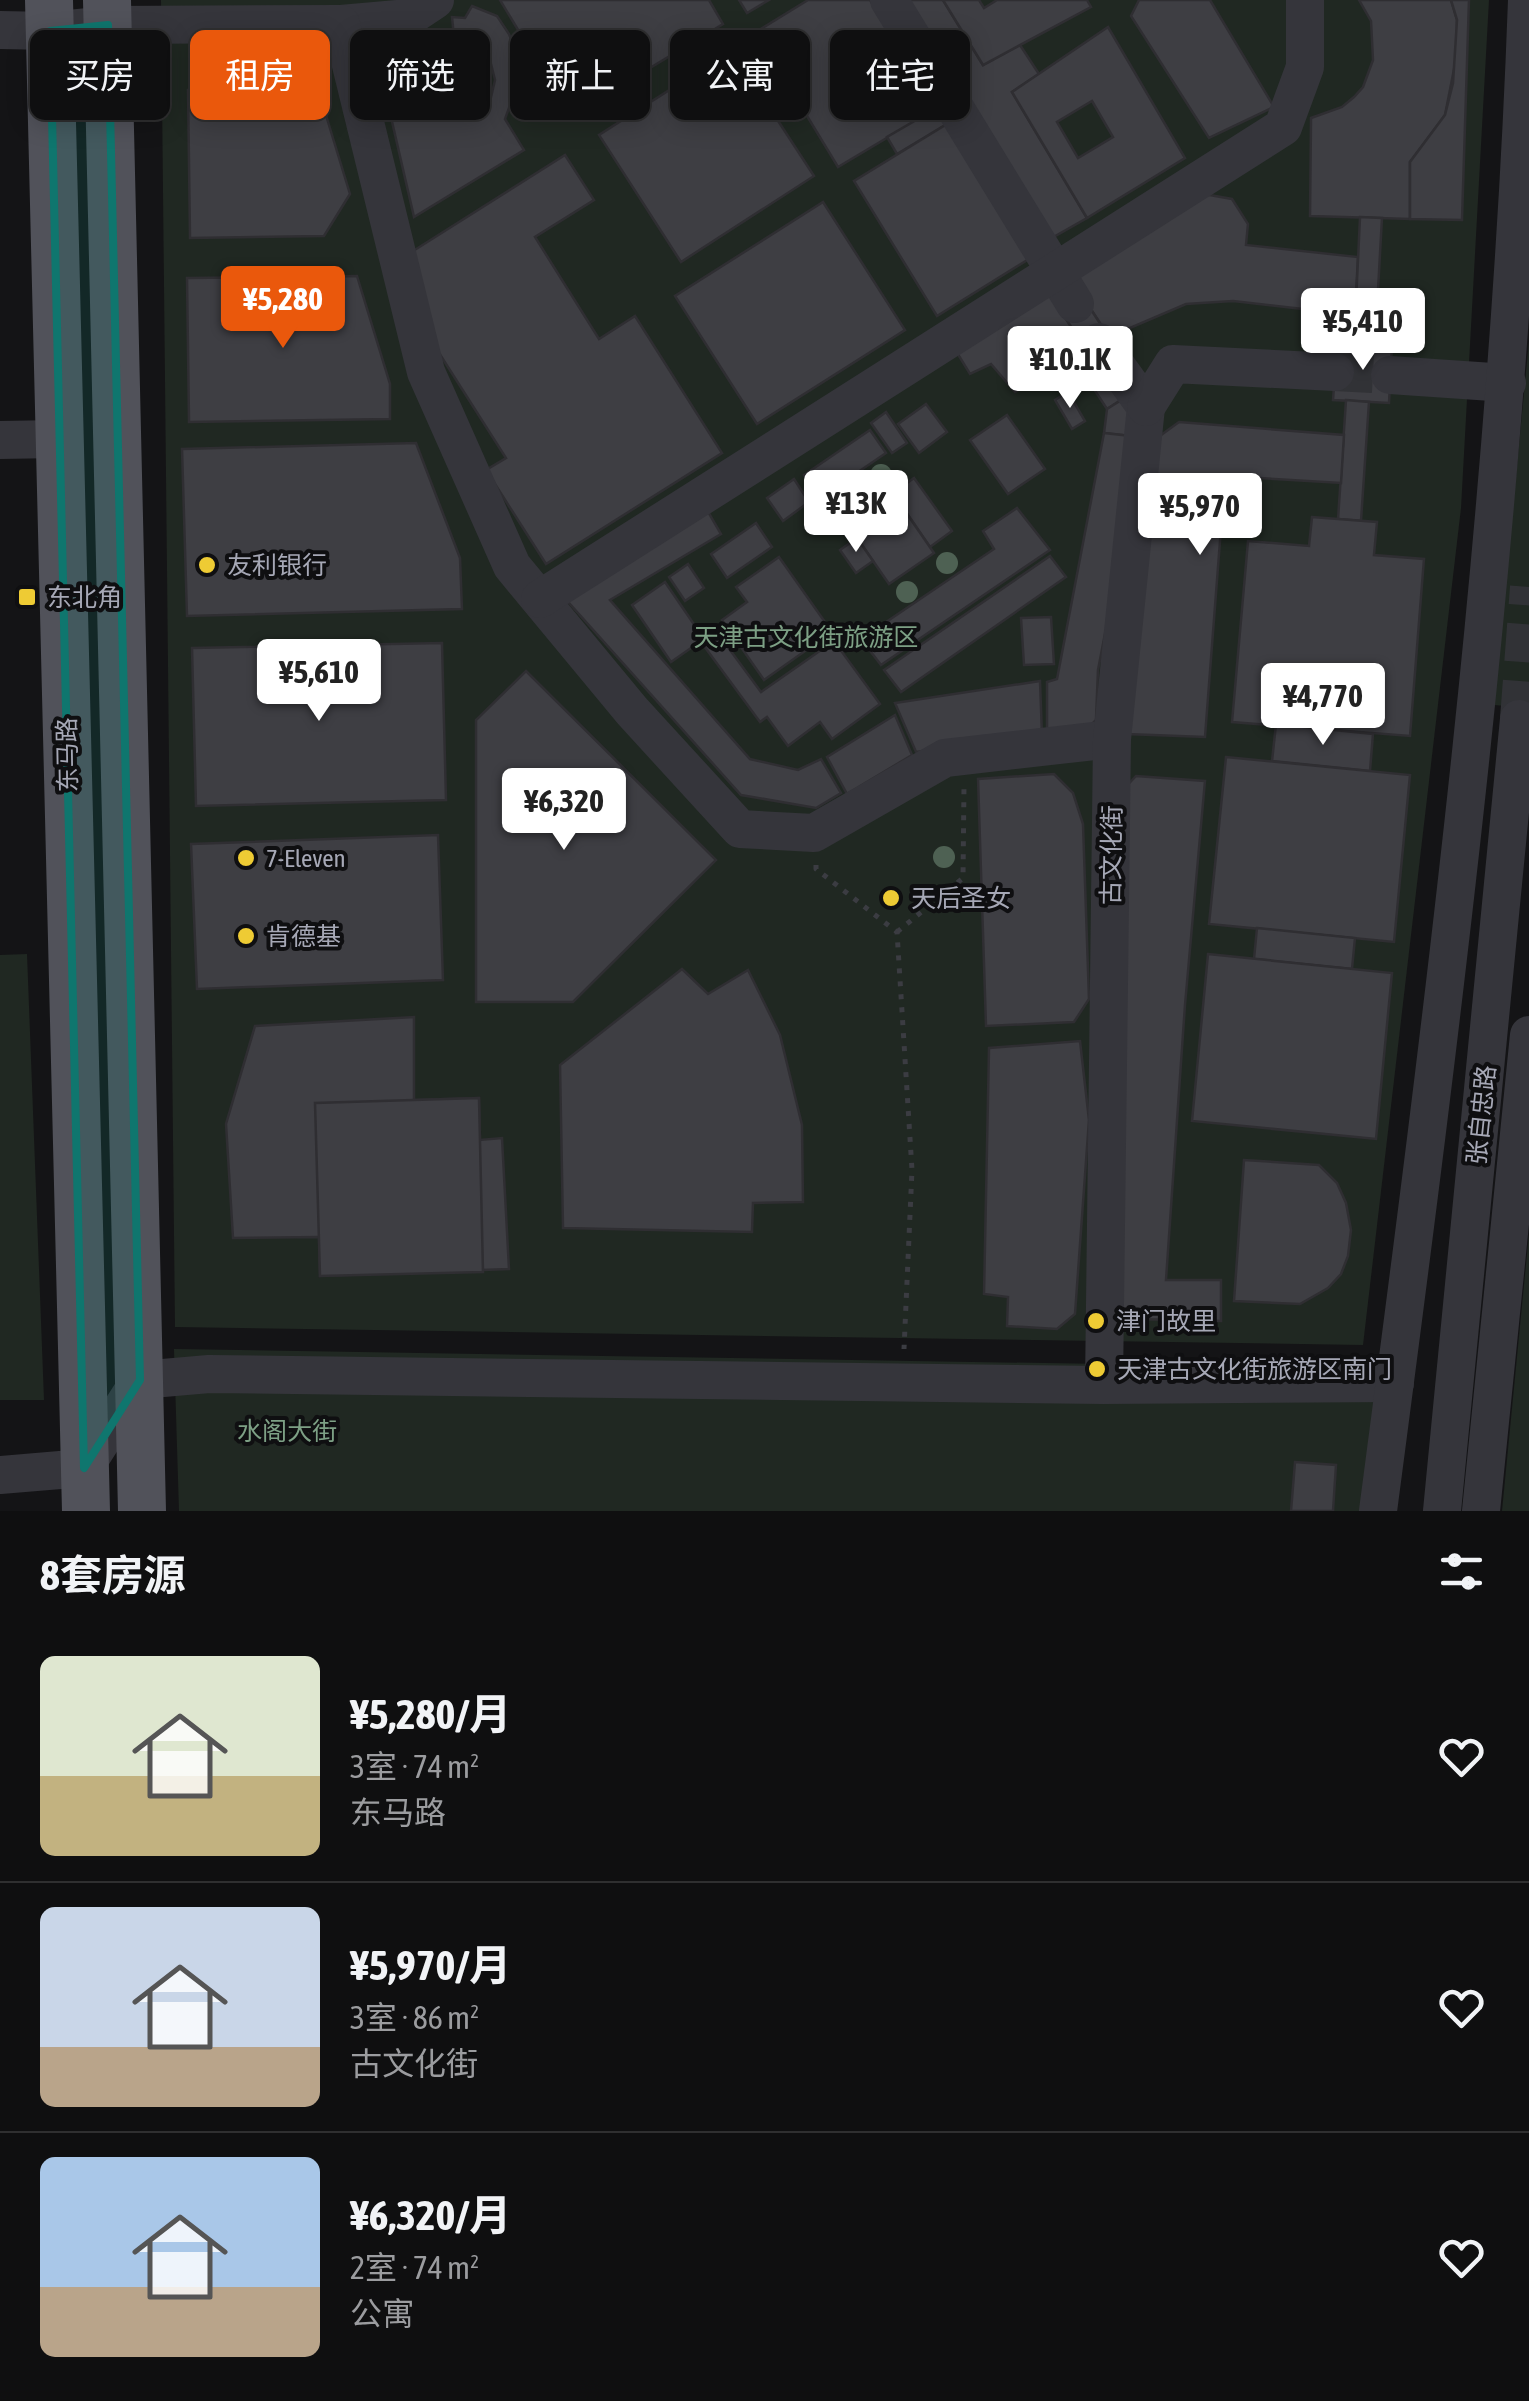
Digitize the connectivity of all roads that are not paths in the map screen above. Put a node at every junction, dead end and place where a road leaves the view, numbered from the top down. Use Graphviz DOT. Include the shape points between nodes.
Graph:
graph roads {
  1 [pos="436,0"];
  2 [pos="888,0"];
  3 [pos="1305,0"];
  4 [pos="1528,0"];
  5 [pos="51,10"];
  6 [pos="108,12"];
  7 [pos="342,24"];
  8 [pos="0,30"];
  9 [pos="1055,272"];
  10 [pos="1074,304"];
  11 [pos="1173,364"];
  12 [pos="1334,372"];
  13 [pos="1390,375"];
  14 [pos="1507,383"];
  15 [pos="1146,408"];
  16 [pos="0,440"];
  17 [pos="58,440"];
  18 [pos="540,599"];
  19 [pos="1519,719"];
  20 [pos="1112,740"];
  21 [pos="1529,1035"];
  22 [pos="140,1380"];
  23 [pos="1395,1383"];
  24 [pos="1104,1385"];
  25 [pos="0,1474"];
  26 [pos="85,1490"];
  27 [pos="140,1511"];
  28 [pos="1378,1511"];
  29 [pos="1442,1511"];
  30 [pos="1481,1511"];
  1 -- 7 [label="street" via="408,18"];
  2 -- 9 [label="street"];
  3 -- 9 [label="street" via="1305,67 1283,128"];
  4 -- 14 [label="street"];
  5 -- 6 [label="street"];
  5 -- 8 [label="street"];
  5 -- 17 [label="main road, 东马路"];
  6 -- 7 [label="street"];
  6 -- 22 [label="main road"];
  7 -- 18 [label="street" via="426,372 512,566"];
  9 -- 10 [label="street"];
  9 -- 18 [label="street"];
  11 -- 12 [label="street"];
  11 -- 15 [label="street"];
  11 -- 15 [label="street" via="1103,348"];
  13 -- 14 [label="street"];
  14 -- 23 [label="street" via="1483,654"];
  15 -- 20 [label="street, 古文化街"];
  16 -- 17 [label="street"];
  17 -- 26 [label="main road, 东马路"];
  18 -- 20 [label="street" via="740,829 814,833 945,758"];
  19 -- 29 [label="street, 张自忠路"];
  20 -- 24 [label="street, 古文化街"];
  21 -- 30 [label="street, 张自忠路"];
  22 -- 24 [label="street" via="209,1374"];
  22 -- 26 [label="street"];
  22 -- 27 [label="main road"];
  23 -- 24 [label="street"];
  23 -- 28 [label="street"];
  25 -- 26 [label="street"];
  26 -- 27 [label="street"];
}
